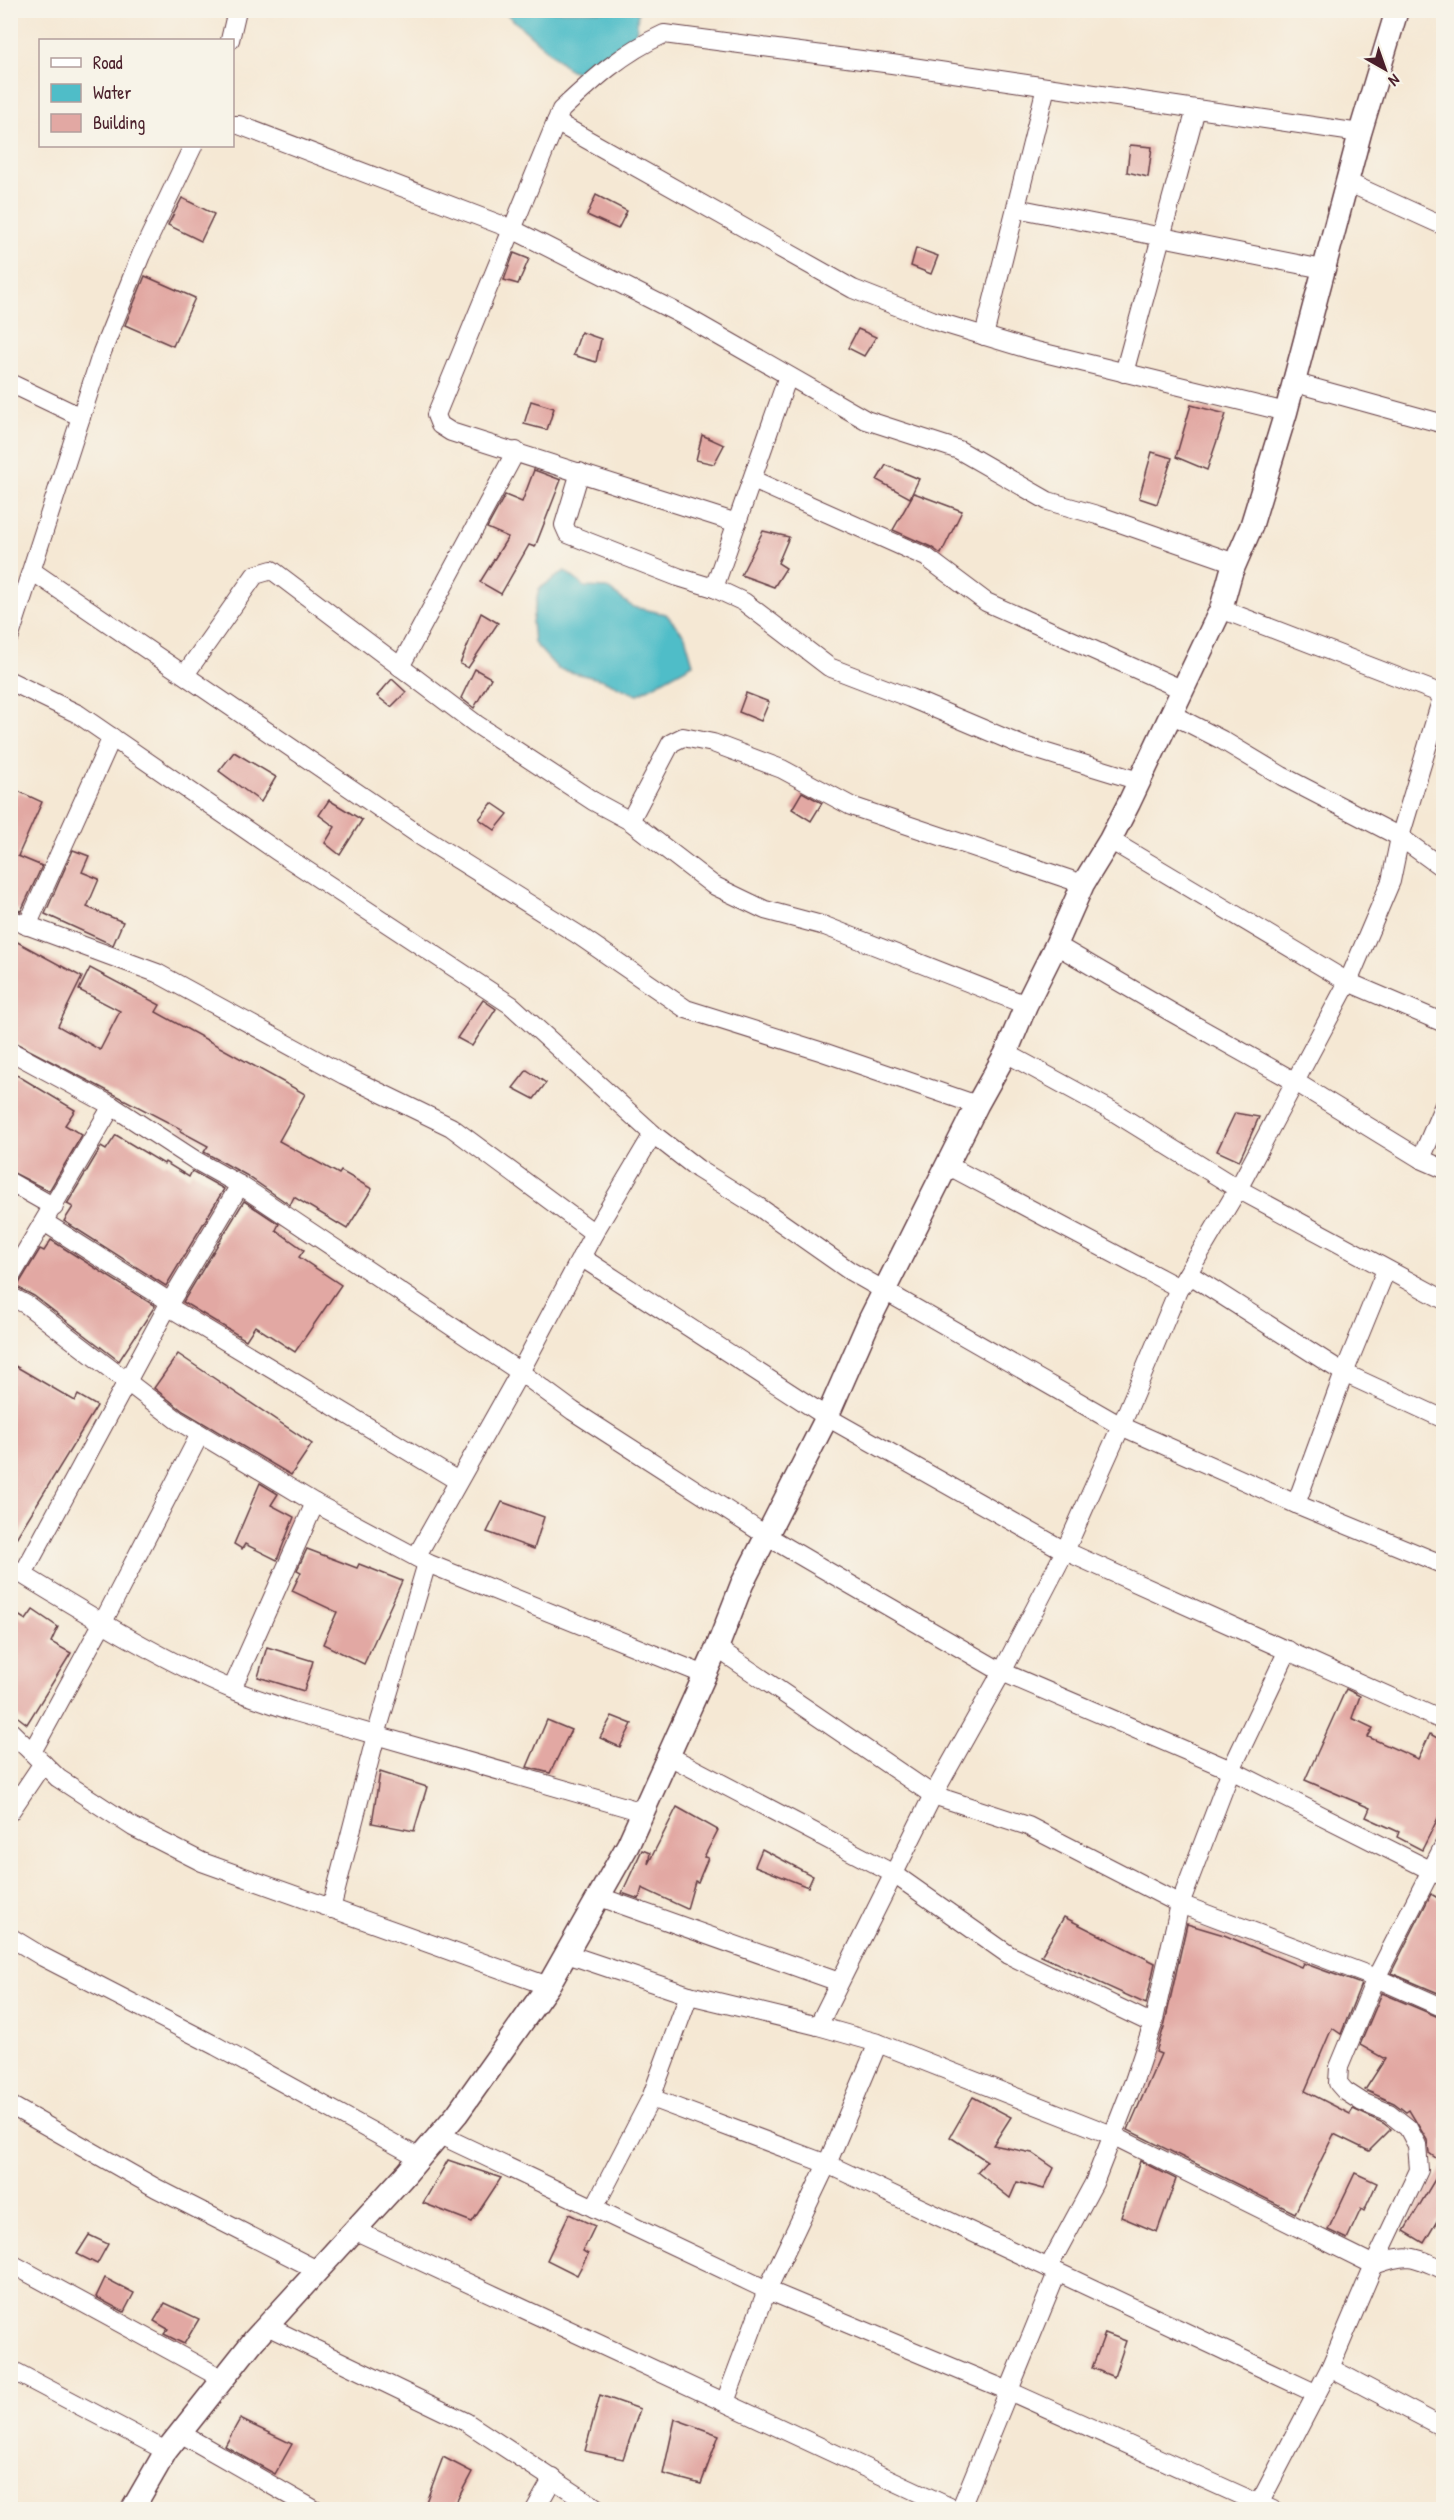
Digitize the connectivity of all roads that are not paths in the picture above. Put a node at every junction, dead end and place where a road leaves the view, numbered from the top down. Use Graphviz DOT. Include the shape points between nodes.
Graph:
graph roads {
  1 [pos="237,10"];
  2 [pos="1397,10"];
  3 [pos="230,39"];
  4 [pos="1046,87"];
  5 [pos="1197,109"];
  6 [pos="556,122"];
  7 [pos="234,126"];
  8 [pos="1360,133"];
  9 [pos="194,147"];
  10 [pos="1347,182"];
  11 [pos="1016,208"];
  12 [pos="1443,226"];
  13 [pos="512,229"];
  14 [pos="1161,239"];
  15 [pos="1323,269"];
  16 [pos="984,336"];
  17 [pos="1124,373"];
  18 [pos="788,376"];
  19 [pos="1292,382"];
  20 [pos="10,384"];
  21 [pos="1286,412"];
  22 [pos="81,417"];
  23 [pos="1443,424"];
  24 [pos="516,451"];
  25 [pos="580,472"];
  26 [pos="753,480"];
  27 [pos="737,523"];
  28 [pos="1235,563"];
  29 [pos="32,571"];
  30 [pos="714,588"];
  31 [pos="1221,609"];
  32 [pos="10,636"];
  33 [pos="400,667"];
  34 [pos="186,674"];
  35 [pos="10,681"];
  36 [pos="1181,689"];
  37 [pos="1443,693"];
  38 [pos="1171,714"];
  39 [pos="112,736"];
  40 [pos="1139,781"];
  41 [pos="630,821"];
  42 [pos="1400,837"];
  43 [pos="1110,840"];
  44 [pos="1443,869"];
  45 [pos="1083,884"];
  46 [pos="19,922"];
  47 [pos="1056,945"];
  48 [pos="1348,982"];
  49 [pos="1026,1005"];
  50 [pos="1443,1023"];
  51 [pos="10,1051"];
  52 [pos="1006,1053"];
  53 [pos="1294,1081"];
  54 [pos="977,1105"];
  55 [pos="1443,1105"];
  56 [pos="112,1106"];
  57 [pos="653,1134"];
  58 [pos="1421,1159"];
  59 [pos="946,1165"];
  60 [pos="1443,1168"];
  61 [pos="10,1182"];
  62 [pos="240,1185"];
  63 [pos="1238,1189"];
  64 [pos="49,1215"];
  65 [pos="594,1233"];
  66 [pos="581,1257"];
  67 [pos="1386,1270"];
  68 [pos="10,1278"];
  69 [pos="1179,1288"];
  70 [pos="884,1290"];
  71 [pos="10,1296"];
  72 [pos="1443,1300"];
  73 [pos="169,1305"];
  74 [pos="520,1372"];
  75 [pos="1344,1373"];
  76 [pos="128,1382"];
  77 [pos="827,1417"];
  78 [pos="1443,1419"];
  79 [pos="1121,1426"];
  80 [pos="200,1434"];
  81 [pos="458,1481"];
  82 [pos="315,1503"];
  83 [pos="1296,1503"];
  84 [pos="767,1536"];
  85 [pos="1065,1551"];
  86 [pos="422,1560"];
  87 [pos="1443,1565"];
  88 [pos="17,1570"];
  89 [pos="103,1622"];
  90 [pos="717,1648"];
  91 [pos="1288,1650"];
  92 [pos="1002,1672"];
  93 [pos="705,1675"];
  94 [pos="232,1689"];
  95 [pos="1443,1721"];
  96 [pos="10,1731"];
  97 [pos="376,1735"];
  98 [pos="669,1756"];
  99 [pos="38,1757"];
  100 [pos="1231,1770"];
  101 [pos="933,1795"];
  102 [pos="10,1812"];
  103 [pos="644,1812"];
  104 [pos="1443,1845"];
  105 [pos="1437,1873"];
  106 [pos="894,1874"];
  107 [pos="600,1897"];
  108 [pos="1180,1904"];
  109 [pos="331,1909"];
  110 [pos="10,1937"];
  111 [pos="567,1954"];
  112 [pos="1376,1978"];
  113 [pos="839,1982"];
  114 [pos="548,1986"];
  115 [pos="688,1995"];
  116 [pos="1443,2008"];
  117 [pos="1153,2024"];
  118 [pos="818,2026"];
  119 [pos="878,2043"];
  120 [pos="651,2098"];
  121 [pos="10,2105"];
  122 [pos="1113,2134"];
  123 [pos="440,2135"];
  124 [pos="420,2158"];
  125 [pos="827,2164"];
  126 [pos="594,2208"];
  127 [pos="354,2230"];
  128 [pos="10,2264"];
  129 [pos="1374,2265"];
  130 [pos="317,2270"];
  131 [pos="1443,2270"];
  132 [pos="1052,2271"];
  133 [pos="767,2290"];
  134 [pos="267,2326"];
  135 [pos="1330,2368"];
  136 [pos="10,2369"];
  137 [pos="223,2379"];
  138 [pos="1009,2391"];
  139 [pos="1315,2393"];
  140 [pos="724,2402"];
  141 [pos="1443,2428"];
  142 [pos="180,2433"];
  143 [pos="166,2451"];
  144 [pos="553,2478"];
  145 [pos="1266,2507"];
  146 [pos="132,2510"];
  147 [pos="315,2510"];
  148 [pos="535,2510"];
  149 [pos="600,2510"];
  150 [pos="958,2510"];
  1 -- 3 [label="street"];
  2 -- 8 [label="street"];
  4 -- 5 [label="street"];
  4 -- 6 [label="street" via="664,34 636,47 600,72 561,110"];
  4 -- 11 [label="street"];
  5 -- 8 [label="street"];
  5 -- 14 [label="street"];
  6 -- 13 [label="street"];
  6 -- 16 [label="street" via="853,288"];
  7 -- 13 [label="street"];
  8 -- 10 [label="street"];
  9 -- 22 [label="street" via="141,255"];
  10 -- 12 [label="street"];
  10 -- 15 [label="street"];
  11 -- 14 [label="street"];
  11 -- 16 [label="street"];
  13 -- 18 [label="street" via="686,316"];
  13 -- 24 [label="street" via="436,415 440,425 451,432"];
  14 -- 15 [label="street"];
  14 -- 17 [label="street"];
  15 -- 19 [label="street"];
  16 -- 17 [label="street"];
  17 -- 21 [label="street"];
  18 -- 26 [label="street"];
  18 -- 28 [label="street" via="866,420 959,450 1048,501"];
  19 -- 21 [label="street"];
  19 -- 23 [label="street"];
  20 -- 22 [label="street"];
  21 -- 28 [label="street" via="1251,527"];
  22 -- 29 [label="street"];
  24 -- 25 [label="street"];
  24 -- 33 [label="street"];
  25 -- 27 [label="street"];
  25 -- 30 [label="street" via="564,525 568,534"];
  26 -- 27 [label="street"];
  26 -- 36 [label="street" via="926,557 987,602"];
  27 -- 30 [label="street"];
  28 -- 31 [label="street"];
  29 -- 32 [label="street"];
  29 -- 34 [label="street"];
  30 -- 40 [label="street" via="744,602 829,667 1022,745"];
  31 -- 36 [label="street"];
  31 -- 37 [label="street"];
  33 -- 34 [label="street" via="272,570 255,575"];
  33 -- 41 [label="street" via="476,724"];
  34 -- 54 [label="street" via="422,837 577,934 686,1009"];
  35 -- 39 [label="street" via="78,714"];
  36 -- 38 [label="street"];
  37 -- 42 [label="street"];
  38 -- 40 [label="street"];
  38 -- 42 [label="street"];
  39 -- 46 [label="street"];
  39 -- 57 [label="street" via="277,851 511,1005"];
  40 -- 43 [label="street"];
  41 -- 45 [label="street" via="671,743 683,737 713,743 782,769 851,806"];
  41 -- 49 [label="street" via="713,885 765,910 825,926"];
  42 -- 44 [label="street"];
  42 -- 48 [label="street" via="1391,881"];
  43 -- 45 [label="street"];
  43 -- 48 [label="street"];
  45 -- 47 [label="street"];
  46 -- 65 [label="street" via="157,973 344,1075 451,1127"];
  47 -- 49 [label="street"];
  47 -- 53 [label="street"];
  48 -- 50 [label="street"];
  48 -- 53 [label="street"];
  49 -- 52 [label="street"];
  51 -- 56 [label="street"];
  52 -- 54 [label="street"];
  52 -- 63 [label="street"];
  53 -- 58 [label="street"];
  53 -- 63 [label="street"];
  54 -- 59 [label="street"];
  55 -- 58 [label="street"];
  56 -- 62 [label="street"];
  56 -- 64 [label="street"];
  57 -- 65 [label="street"];
  57 -- 70 [label="street" via="850,1271"];
  58 -- 60 [label="street"];
  59 -- 69 [label="street"];
  59 -- 70 [label="street"];
  61 -- 64 [label="street"];
  62 -- 73 [label="street"];
  62 -- 74 [label="street"];
  63 -- 67 [label="street"];
  63 -- 69 [label="street"];
  64 -- 68 [label="street"];
  64 -- 73 [label="street"];
  65 -- 66 [label="street"];
  66 -- 74 [label="street"];
  66 -- 77 [label="street"];
  67 -- 72 [label="street"];
  67 -- 75 [label="street"];
  69 -- 75 [label="street" via="1192,1276"];
  69 -- 79 [label="street"];
  70 -- 77 [label="street"];
  70 -- 79 [label="street"];
  71 -- 76 [label="street"];
  73 -- 76 [label="street"];
  73 -- 81 [label="street"];
  74 -- 81 [label="street"];
  74 -- 84 [label="street"];
  75 -- 78 [label="street"];
  75 -- 83 [label="street"];
  76 -- 80 [label="street"];
  76 -- 88 [label="street"];
  77 -- 84 [label="street"];
  77 -- 85 [label="street"];
  79 -- 83 [label="street"];
  79 -- 85 [label="street"];
  80 -- 82 [label="street"];
  80 -- 89 [label="street"];
  81 -- 86 [label="street"];
  82 -- 86 [label="street"];
  82 -- 94 [label="street"];
  83 -- 87 [label="street"];
  84 -- 90 [label="street" via="742,1584"];
  84 -- 92 [label="street"];
  85 -- 91 [label="street"];
  85 -- 92 [label="street"];
  86 -- 93 [label="street"];
  86 -- 97 [label="street"];
  88 -- 89 [label="street"];
  89 -- 94 [label="street"];
  89 -- 99 [label="street"];
  90 -- 93 [label="street"];
  90 -- 101 [label="street"];
  91 -- 95 [label="street"];
  91 -- 100 [label="street"];
  92 -- 100 [label="street"];
  92 -- 101 [label="street"];
  93 -- 98 [label="street"];
  94 -- 97 [label="street"];
  96 -- 99 [label="street"];
  97 -- 103 [label="street"];
  97 -- 109 [label="street"];
  98 -- 103 [label="street"];
  98 -- 106 [label="street"];
  99 -- 102 [label="street"];
  99 -- 109 [label="street" via="58,1778 133,1827 202,1862"];
  100 -- 105 [label="street"];
  100 -- 108 [label="street"];
  101 -- 106 [label="street"];
  101 -- 108 [label="street" via="1028,1826"];
  103 -- 107 [label="street"];
  104 -- 105 [label="street"];
  105 -- 112 [label="street"];
  106 -- 113 [label="street"];
  106 -- 117 [label="street" via="1009,1955"];
  107 -- 111 [label="street"];
  107 -- 113 [label="street"];
  108 -- 112 [label="street"];
  108 -- 117 [label="street"];
  109 -- 114 [label="street"];
  110 -- 124 [label="street"];
  111 -- 114 [label="street"];
  111 -- 115 [label="street"];
  112 -- 116 [label="street"];
  112 -- 129 [label="street" via="1339,2067 1338,2083 1362,2102 1389,2113 1408,2128 1417,2145 1419,2170"];
  113 -- 118 [label="street"];
  114 -- 123 [label="street"];
  115 -- 118 [label="street"];
  115 -- 120 [label="street"];
  117 -- 122 [label="street"];
  118 -- 119 [label="street"];
  119 -- 122 [label="street"];
  119 -- 125 [label="street"];
  120 -- 125 [label="street"];
  120 -- 126 [label="street"];
  121 -- 130 [label="street" via="156,2188"];
  122 -- 129 [label="street"];
  122 -- 132 [label="street"];
  123 -- 124 [label="street"];
  123 -- 126 [label="street"];
  124 -- 127 [label="street"];
  125 -- 132 [label="street"];
  125 -- 133 [label="street"];
  126 -- 133 [label="street"];
  127 -- 130 [label="street"];
  127 -- 140 [label="street"];
  128 -- 137 [label="street"];
  129 -- 131 [label="street" via="1397,2256 1418,2257"];
  129 -- 135 [label="street"];
  130 -- 134 [label="street"];
  132 -- 138 [label="street"];
  132 -- 139 [label="street"];
  133 -- 138 [label="street"];
  133 -- 140 [label="street"];
  134 -- 137 [label="street"];
  134 -- 144 [label="street" via="466,2422"];
  135 -- 139 [label="street"];
  135 -- 141 [label="street"];
  136 -- 143 [label="street"];
  137 -- 142 [label="street"];
  138 -- 145 [label="street"];
  138 -- 150 [label="street"];
  139 -- 145 [label="street"];
  140 -- 150 [label="street"];
  142 -- 143 [label="street"];
  142 -- 147 [label="street"];
  143 -- 146 [label="street"];
  144 -- 148 [label="street"];
  144 -- 149 [label="street"];
}
